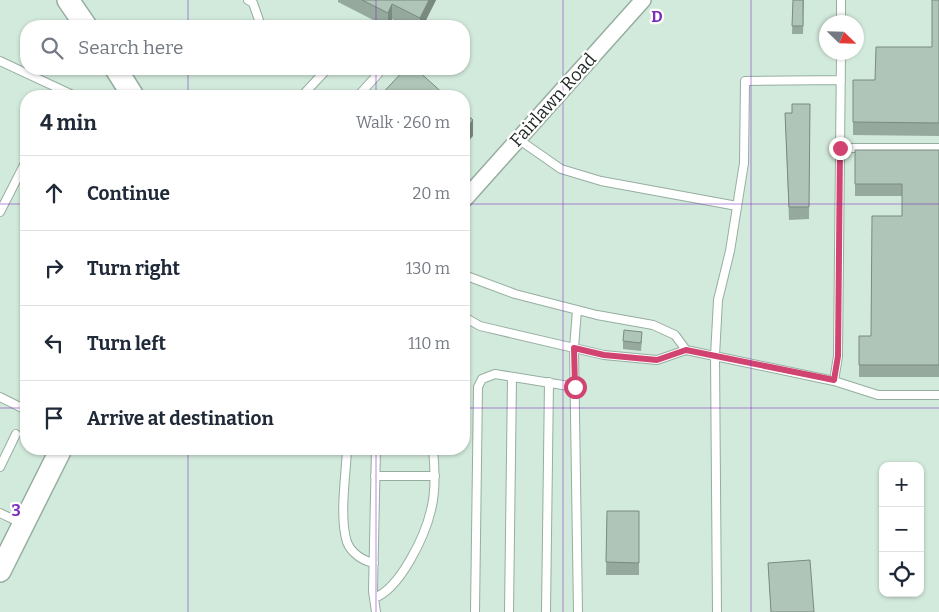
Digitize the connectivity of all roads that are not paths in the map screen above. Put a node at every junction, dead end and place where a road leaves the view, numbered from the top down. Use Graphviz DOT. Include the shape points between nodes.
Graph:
graph roads {
  1 [pos="68,0"];
  2 [pos="248,0"];
  3 [pos="643,0"];
  4 [pos="841,0"];
  5 [pos="841,15"];
  6 [pos="82,20"];
  7 [pos="259,20"];
  8 [pos="841,60"];
  9 [pos="0,61"];
  10 [pos="20,71"];
  11 [pos="27,75"];
  12 [pos="120,75"];
  13 [pos="321,75"];
  14 [pos="377,75"];
  15 [pos="841,80"];
  16 [pos="55,90"];
  17 [pos="129,90"];
  18 [pos="308,90"];
  19 [pos="363,90"];
  20 [pos="518,139"];
  21 [pos="840,148"];
  22 [pos="939,148"];
  23 [pos="20,173"];
  24 [pos="470,193"];
  25 [pos="737,206"];
  26 [pos="0,212"];
  27 [pos="470,276"];
  28 [pos="577,310"];
  29 [pos="470,320"];
  30 [pos="574,348"];
  31 [pos="686,350"];
  32 [pos="715,356"];
  33 [pos="512,376"];
  34 [pos="834,380"];
  35 [pos="549,382"];
  36 [pos="575,387"];
  37 [pos="939,395"];
  38 [pos="0,397"];
  39 [pos="20,407"];
  40 [pos="16,434"];
  41 [pos="59,455"];
  42 [pos="347,455"];
  43 [pos="376,455"];
  44 [pos="433,455"];
  45 [pos="0,467"];
  46 [pos="375,476"];
  47 [pos="434,476"];
  48 [pos="0,513"];
  49 [pos="24,524"];
  50 [pos="374,563"];
  51 [pos="0,570"];
  52 [pos="374,598"];
  53 [pos="376,612"];
  54 [pos="475,612"];
  55 [pos="509,612"];
  56 [pos="546,612"];
  57 [pos="578,612"];
  58 [pos="717,612"];
  1 -- 6 [label="street"];
  2 -- 7 [label="lane" via="253,3"];
  3 -- 20 [label="street, Fairlawn Road"];
  4 -- 5 [label="lane"];
  8 -- 15 [label="lane"];
  9 -- 10 [label="lane"];
  11 -- 16 [label="lane"];
  12 -- 17 [label="street"];
  13 -- 18 [label="lane"];
  14 -- 19 [label="lane"];
  15 -- 21 [label="lane"];
  15 -- 25 [label="lane" via="745,81 744,163"];
  20 -- 24 [label="street, Fairlawn Road"];
  20 -- 25 [label="lane" via="561,169 601,181"];
  21 -- 22 [label="lane"];
  21 -- 34 [label="lane" via="838,356"];
  23 -- 26 [label="lane"];
  25 -- 32 [label="lane" via="718,300"];
  27 -- 28 [label="lane" via="515,294"];
  28 -- 30 [label="lane"];
  28 -- 31 [label="lane" via="653,325 675,335"];
  29 -- 30 [label="lane" via="480,326"];
  30 -- 31 [label="lane" via="604,355 657,360"];
  30 -- 36 [label="lane"];
  31 -- 32 [label="lane"];
  32 -- 34 [label="lane"];
  32 -- 58 [label="lane"];
  33 -- 35 [label="lane"];
  33 -- 54 [label="lane" via="488,375 478,387"];
  33 -- 55 [label="lane"];
  34 -- 37 [label="lane" via="878,395"];
  35 -- 36 [label="lane"];
  35 -- 56 [label="lane"];
  36 -- 57 [label="lane"];
  38 -- 39 [label="lane"];
  40 -- 45 [label="lane"];
  41 -- 49 [label="street"];
  42 -- 50 [label="lane" via="347,542 352,551"];
  43 -- 46 [label="lane"];
  44 -- 47 [label="lane"];
  46 -- 47 [label="lane"];
  46 -- 50 [label="lane"];
  47 -- 52 [label="lane" via="431,510 417,546 393,586"];
  48 -- 49 [label="lane"];
  49 -- 51 [label="street"];
  50 -- 52 [label="lane"];
  52 -- 53 [label="lane"];
}
